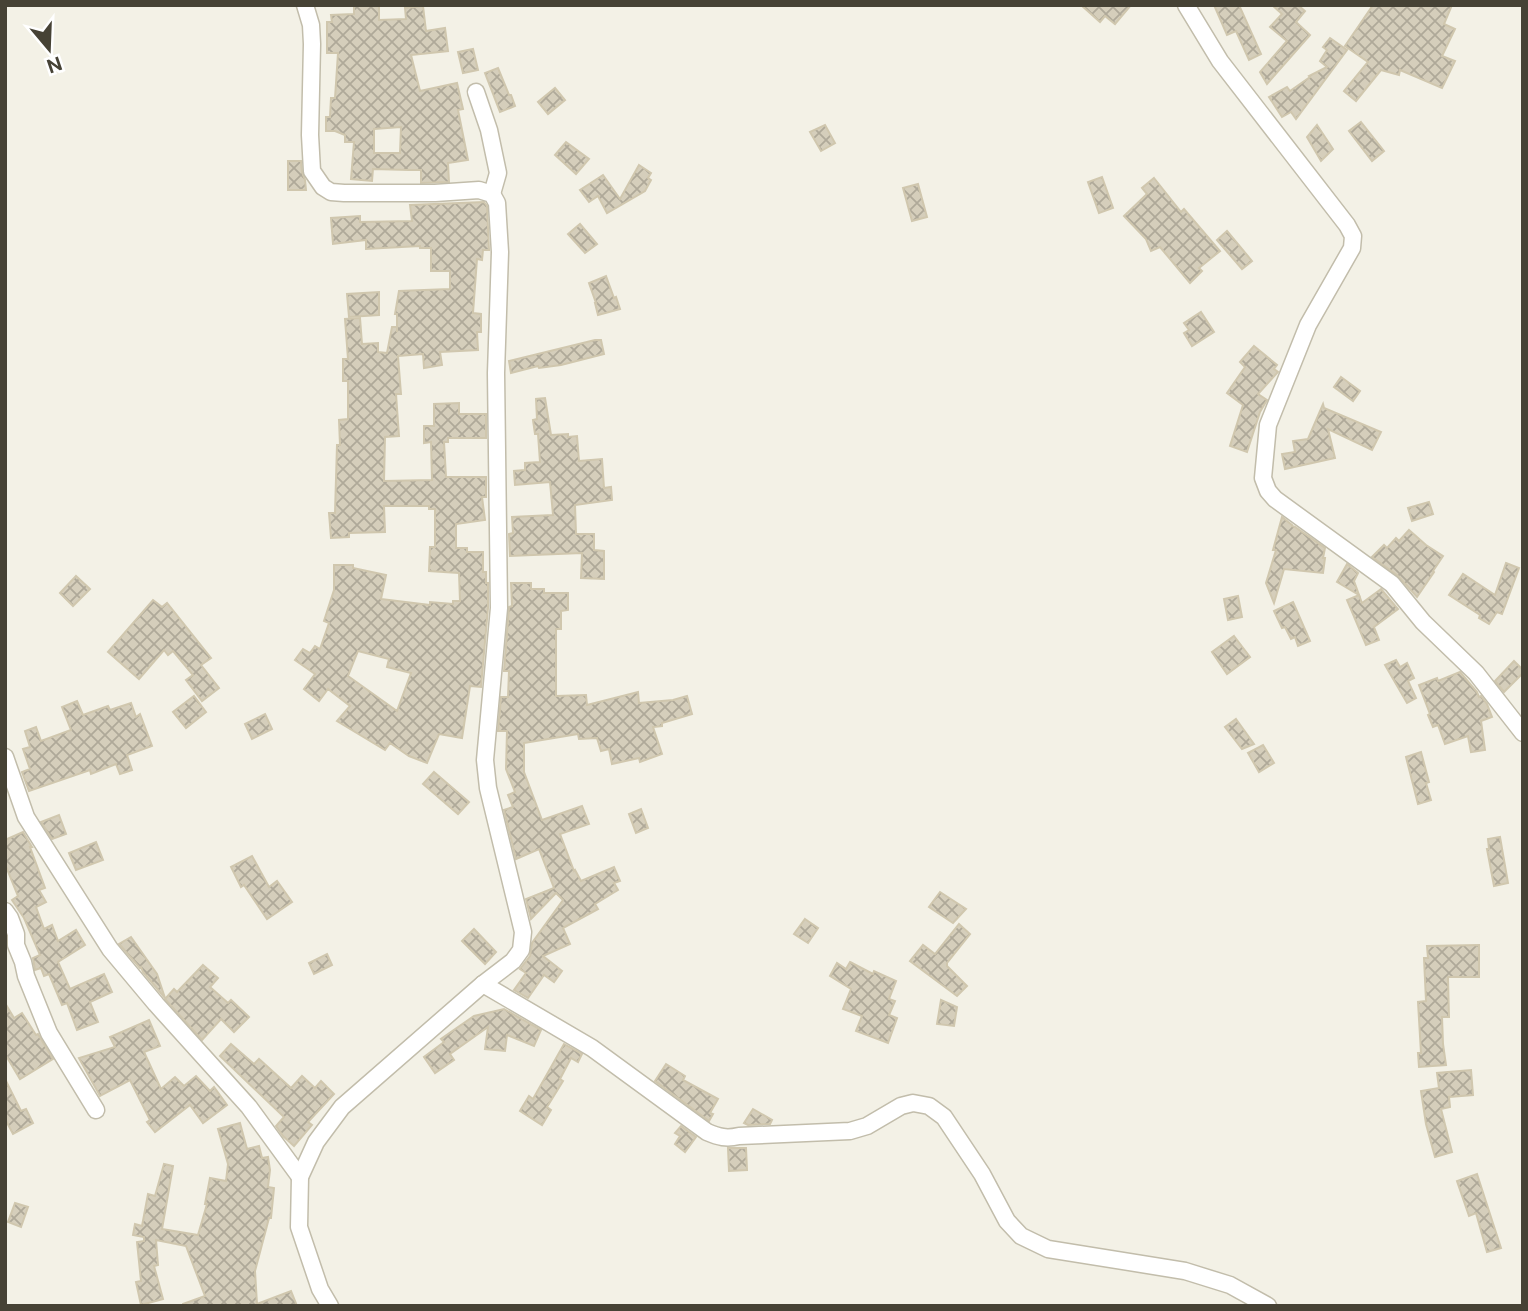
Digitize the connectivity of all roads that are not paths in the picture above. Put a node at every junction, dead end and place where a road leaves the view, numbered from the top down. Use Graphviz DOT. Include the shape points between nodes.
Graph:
graph roads {
  1 [pos="305,5"];
  2 [pos="1186,5"];
  3 [pos="475,92"];
  4 [pos="492,194"];
  5 [pos="1523,733"];
  6 [pos="5,757"];
  7 [pos="5,911"];
  8 [pos="483,984"];
  9 [pos="96,1110"];
  10 [pos="300,1177"];
  11 [pos="330,1306"];
  12 [pos="1268,1306"];
  1 -- 4 [label="street" via="312,44 312,171 323,187 344,193 479,190"];
  2 -- 5 [label="street" via="1220,61 1353,236 1352,248 1308,325 1268,425 1263,478 1268,491 1392,584 1423,622 1476,673"];
  3 -- 4 [label="street" via="498,173"];
  4 -- 8 [label="street" via="497,203 500,252 496,373 499,608 485,760 523,932 521,950 513,961"];
  6 -- 10 [label="street" via="26,817 110,949 249,1107"];
  7 -- 9 [label="street" via="49,1033"];
  8 -- 10 [label="street" via="342,1107 316,1142"];
  8 -- 12 [label="street" via="592,1048 719,1138 850,1130 867,1126 901,1105 929,1106 944,1117 1007,1221 1021,1236 1048,1249 1185,1271 1230,1285"];
  10 -- 11 [label="street" via="299,1227"];
}
